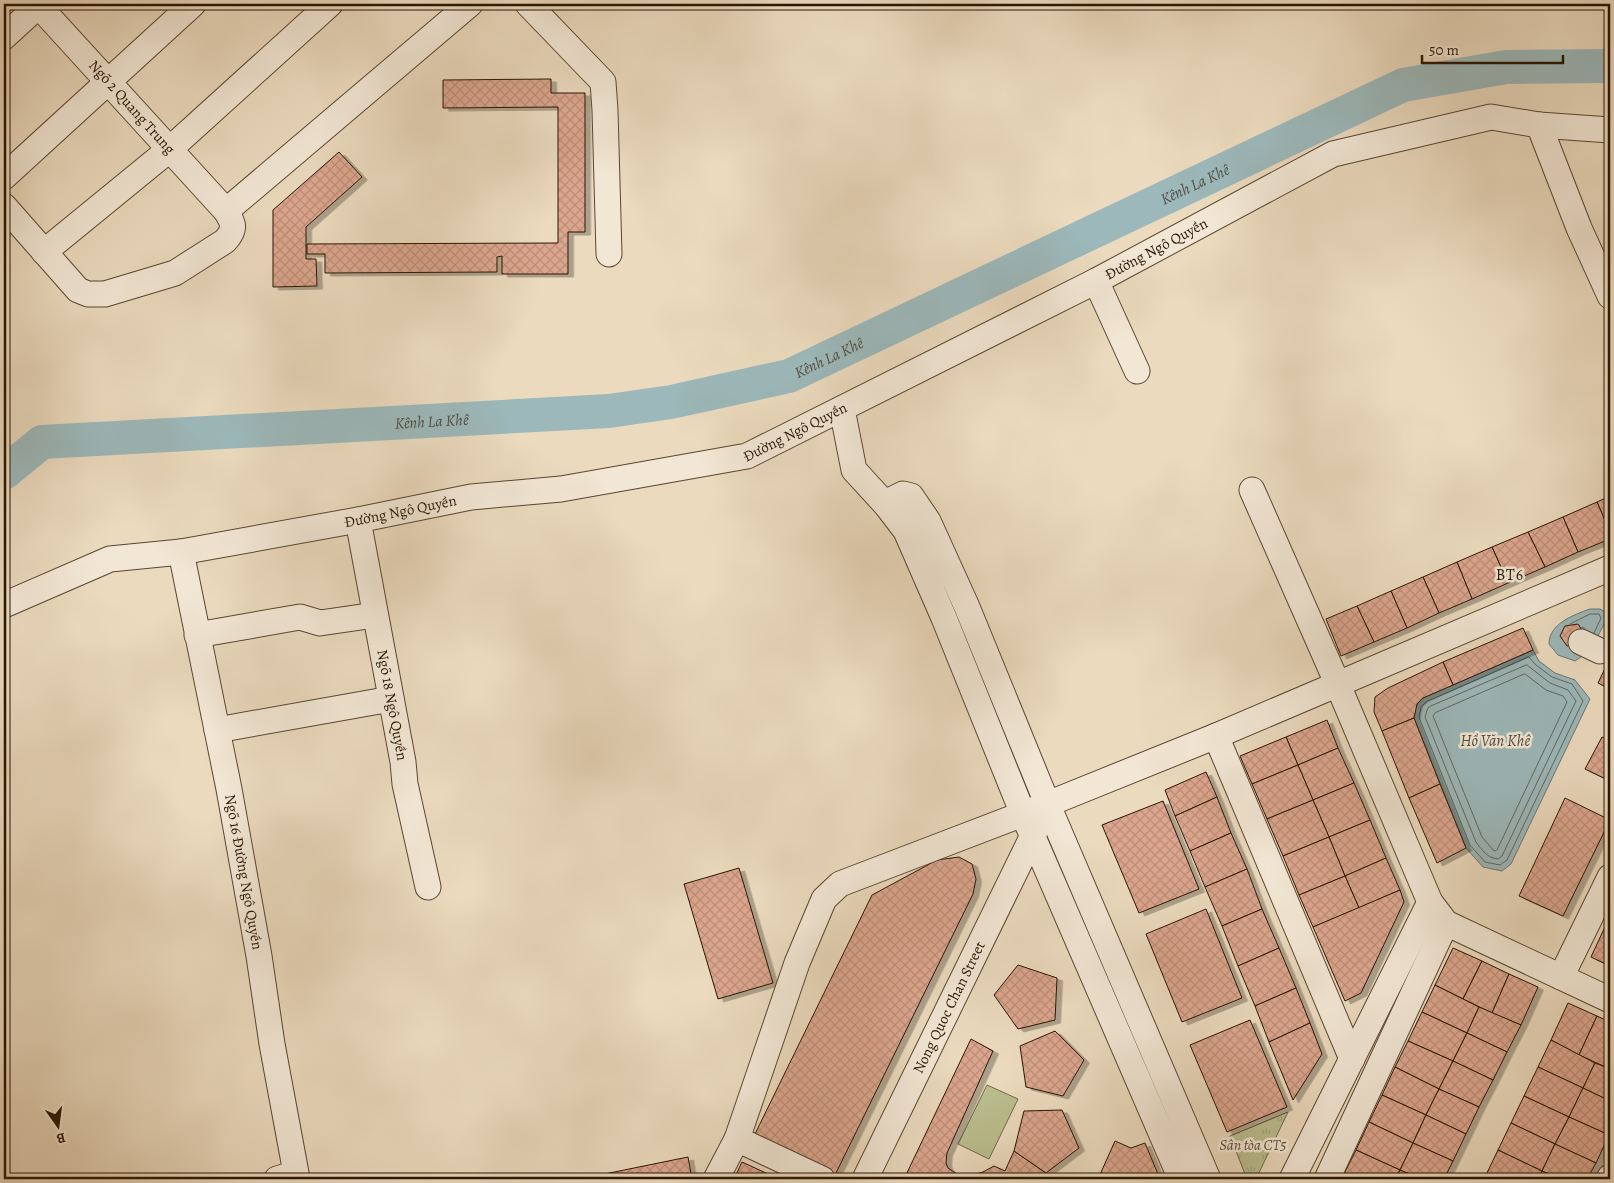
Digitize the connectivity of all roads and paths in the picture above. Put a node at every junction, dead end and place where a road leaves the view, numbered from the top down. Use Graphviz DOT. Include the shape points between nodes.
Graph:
graph roads {
  1 [pos="39,4"];
  2 [pos="193,4"];
  3 [pos="330,4"];
  4 [pos="470,4"];
  5 [pos="528,4"];
  6 [pos="4,37"];
  7 [pos="109,82"];
  8 [pos="1538,125"];
  9 [pos="1610,130"];
  10 [pos="170,149"];
  11 [pos="4,177"];
  12 [pos="226,211"];
  13 [pos="7,217"];
  14 [pos="44,252"];
  15 [pos="609,254"];
  16 [pos="1096,281"];
  17 [pos="1610,296"];
  18 [pos="1137,371"];
  19 [pos="842,409"];
  20 [pos="1252,490"];
  21 [pos="887,506"];
  22 [pos="358,520"];
  23 [pos="181,552"];
  24 [pos="1610,568"];
  25 [pos="4,605"];
  26 [pos="375,615"];
  27 [pos="197,635"];
  28 [pos="1338,685"];
  29 [pos="391,699"];
  30 [pos="217,730"];
  31 [pos="1216,736"];
  32 [pos="1047,803"];
  33 [pos="1022,814"];
  34 [pos="1033,836"];
  35 [pos="1610,877"];
  36 [pos="428,888"];
  37 [pos="1430,902"];
  38 [pos="1446,923"];
  39 [pos="1561,977"];
  40 [pos="1610,1000"];
  41 [pos="1352,1059"];
  42 [pos="737,1139"];
  43 [pos="277,1179"];
  44 [pos="716,1179"];
  45 [pos="822,1179"];
  46 [pos="865,1179"];
  47 [pos="1181,1179"];
  48 [pos="1208,1179"];
  49 [pos="1292,1179"];
  50 [pos="1327,1179"];
  1 -- 6 [label="street"];
  1 -- 7 [label="street, Ngõ 2 Quang Trung"];
  2 -- 7 [label="street"];
  3 -- 10 [label="street"];
  4 -- 12 [label="street"];
  5 -- 15 [label="street" via="602,82"];
  7 -- 10 [label="street, Ngõ 2 Quang Trung"];
  7 -- 11 [label="street"];
  8 -- 9 [label="street, Đường Ngô Quyền"];
  8 -- 16 [label="street, Đường Ngô Quyền" via="1491,116 1333,154"];
  8 -- 17 [label="street"];
  10 -- 12 [label="street, Ngõ 2 Quang Trung"];
  10 -- 14 [label="street"];
  12 -- 14 [label="street" via="233,226 225,241 175,272 105,294 78,290"];
  13 -- 14 [label="street"];
  16 -- 18 [label="street"];
  16 -- 19 [label="street, Đường Ngô Quyền"];
  19 -- 21 [label="street" via="854,470"];
  19 -- 22 [label="street, Đường Ngô Quyền" via="747,456 561,489 471,497"];
  20 -- 28 [label="street"];
  21 -- 32 [label="street" via="903,494 911,496 928,521"];
  21 -- 33 [label="street" via="906,531"];
  22 -- 23 [label="street, Đường Ngô Quyền"];
  22 -- 26 [label="street, Ngõ 18 Ngô Quyền"];
  23 -- 25 [label="street, Đường Ngô Quyền" via="110,559"];
  23 -- 27 [label="street, Ngõ 16 Đường Ngô Quyền"];
  24 -- 28 [label="street"];
  26 -- 27 [label="street" via="320,623 300,617"];
  26 -- 29 [label="street, Ngõ 18 Ngô Quyền"];
  27 -- 30 [label="street, Ngõ 16 Đường Ngô Quyền"];
  28 -- 31 [label="street"];
  28 -- 37 [label="street"];
  29 -- 30 [label="street"];
  29 -- 36 [label="street, Ngõ 18 Ngô Quyền" via="405,784"];
  30 -- 43 [label="street, Ngõ 16 Đường Ngô Quyền" via="296,1173"];
  31 -- 32 [label="street"];
  31 -- 41 [label="street"];
  32 -- 33 [label="street"];
  32 -- 34 [label="street, Nong Quoc Chan Street"];
  32 -- 48 [label="street"];
  33 -- 34 [label="street"];
  33 -- 42 [label="street" via="840,884 824,899 797,963"];
  34 -- 46 [label="street, Nong Quoc Chan Street"];
  34 -- 47 [label="street"];
  35 -- 39 [label="street"];
  37 -- 38 [label="street"];
  37 -- 41 [label="street"];
  38 -- 39 [label="street"];
  38 -- 50 [label="street"];
  39 -- 40 [label="street"];
  41 -- 49 [label="street"];
  42 -- 44 [label="street"];
  42 -- 45 [label="street"];
}
